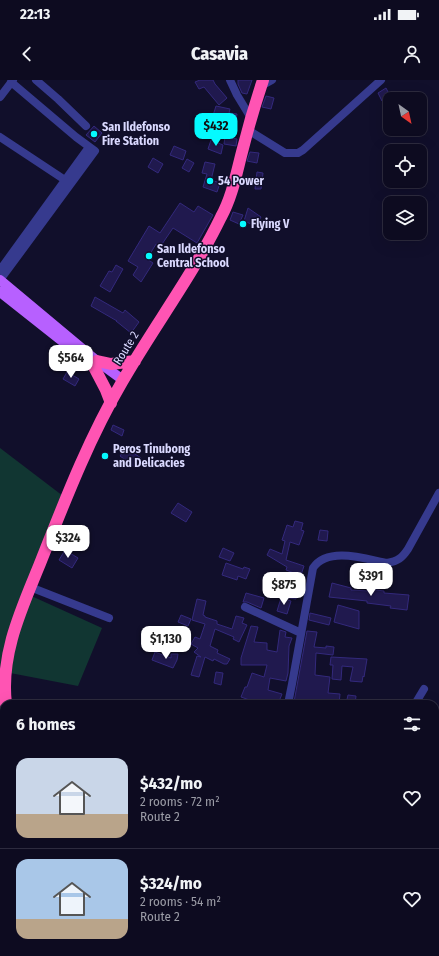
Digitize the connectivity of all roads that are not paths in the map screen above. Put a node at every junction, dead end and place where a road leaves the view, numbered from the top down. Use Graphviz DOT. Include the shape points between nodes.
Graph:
graph roads {
  1 [pos="36,80"];
  2 [pos="230,80"];
  3 [pos="272,80"];
  4 [pos="381,80"];
  5 [pos="12,81"];
  6 [pos="262,83"];
  7 [pos="0,97"];
  8 [pos="249,124"];
  9 [pos="86,126"];
  10 [pos="0,137"];
  11 [pos="68,182"];
  12 [pos="32,231"];
  13 [pos="0,270"];
  14 [pos="0,280"];
  15 [pos="0,292"];
  16 [pos="135,361"];
  17 [pos="95,364"];
  18 [pos="121,383"];
  19 [pos="111,403"];
  20 [pos="439,493"];
  21 [pos="30,587"];
  22 [pos="245,608"];
  23 [pos="109,618"];
  24 [pos="302,633"];
  25 [pos="424,689"];
  26 [pos="6,700"];
  27 [pos="289,700"];
  28 [pos="417,700"];
  1 -- 9 [label="street"];
  2 -- 8 [label="street"];
  3 -- 6 [label="street"];
  4 -- 8 [label="street" via="298,154 286,152"];
  5 -- 7 [label="street"];
  5 -- 11 [label="street" via="95,151"];
  6 -- 8 [label="highway, Route 2"];
  8 -- 16 [label="highway, Route 2" via="233,190 222,217 188,278"];
  10 -- 11 [label="street"];
  11 -- 12 [label="street"];
  12 -- 13 [label="street"];
  12 -- 14 [label="street"];
  14 -- 17 [label="main road"];
  15 -- 17 [label="main road"];
  16 -- 17 [label="highway"];
  16 -- 18 [label="highway, Route 2"];
  17 -- 18 [label="main road"];
  17 -- 19 [label="highway"];
  18 -- 19 [label="highway, Route 2"];
  19 -- 21 [label="highway, Route 2" via="82,459"];
  20 -- 24 [label="street" via="408,550 396,562 334,555 318,562 313,568"];
  21 -- 23 [label="street"];
  21 -- 26 [label="highway, Route 2" via="9,650 5,674"];
  22 -- 24 [label="street"];
  24 -- 27 [label="street"];
  25 -- 28 [label="street"];
}
